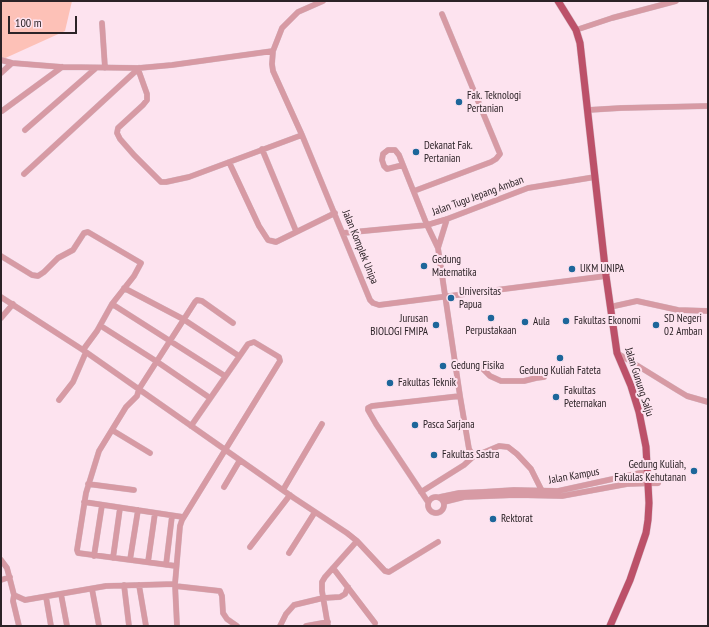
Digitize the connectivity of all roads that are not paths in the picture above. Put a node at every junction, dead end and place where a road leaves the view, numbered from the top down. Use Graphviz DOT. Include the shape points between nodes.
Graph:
graph roads {
  1 [pos="323,1"];
  2 [pos="558,1"];
  3 [pos="676,1"];
  4 [pos="442,14"];
  5 [pos="102,23"];
  6 [pos="576,30"];
  7 [pos="272,51"];
  8 [pos="1,60"];
  9 [pos="12,64"];
  10 [pos="62,67"];
  11 [pos="96,68"];
  12 [pos="105,68"];
  13 [pos="138,69"];
  14 [pos="1,73"];
  15 [pos="708,106"];
  16 [pos="588,110"];
  17 [pos="2,111"];
  18 [pos="25,130"];
  19 [pos="302,135"];
  20 [pos="262,149"];
  21 [pos="229,162"];
  22 [pos="403,165"];
  23 [pos="24,174"];
  24 [pos="595,177"];
  25 [pos="414,191"];
  26 [pos="335,213"];
  27 [pos="447,219"];
  28 [pos="427,225"];
  29 [pos="296,231"];
  30 [pos="343,233"];
  31 [pos="438,248"];
  32 [pos="1,256"];
  33 [pos="606,276"];
  34 [pos="124,288"];
  35 [pos="1,297"];
  36 [pos="445,297"];
  37 [pos="13,304"];
  38 [pos="112,304"];
  39 [pos="610,307"];
  40 [pos="708,311"];
  41 [pos="1,318"];
  42 [pos="183,319"];
  43 [pos="233,323"];
  44 [pos="101,326"];
  45 [pos="170,340"];
  46 [pos="84,351"];
  47 [pos="617,353"];
  48 [pos="239,356"];
  49 [pos="156,361"];
  50 [pos="456,366"];
  51 [pos="225,376"];
  52 [pos="544,377"];
  53 [pos="139,389"];
  54 [pos="460,396"];
  55 [pos="210,398"];
  56 [pos="59,400"];
  57 [pos="708,402"];
  58 [pos="322,424"];
  59 [pos="191,426"];
  60 [pos="112,430"];
  61 [pos="225,450"];
  62 [pos="150,452"];
  63 [pos="475,455"];
  64 [pos="240,460"];
  65 [pos="648,473"];
  66 [pos="537,480"];
  67 [pos="88,484"];
  68 [pos="649,484"];
  69 [pos="224,487"];
  70 [pos="134,490"];
  71 [pos="283,490"];
  72 [pos="421,492"];
  73 [pos="533,493"];
  74 [pos="544,493"];
  75 [pos="290,495"];
  76 [pos="442,500"];
  77 [pos="84,502"];
  78 [pos="428,502"];
  79 [pos="102,505"];
  80 [pos="120,508"];
  81 [pos="138,510"];
  82 [pos="315,512"];
  83 [pos="154,513"];
  84 [pos="172,516"];
  85 [pos="183,517"];
  86 [pos="358,542"];
  87 [pos="438,542"];
  88 [pos="250,547"];
  89 [pos="289,553"];
  90 [pos="94,556"];
  91 [pos="113,558"];
  92 [pos="1,560"];
  93 [pos="130,560"];
  94 [pos="148,562"];
  95 [pos="166,565"];
  96 [pos="176,566"];
  97 [pos="333,568"];
  98 [pos="10,577"];
  99 [pos="1,580"];
  100 [pos="124,585"];
  101 [pos="139,585"];
  102 [pos="175,585"];
  103 [pos="348,587"];
  104 [pos="92,589"];
  105 [pos="61,594"];
  106 [pos="14,595"];
  107 [pos="46,597"];
  108 [pos="323,598"];
  109 [pos="375,623"];
  110 [pos="328,624"];
  111 [pos="19,626"];
  112 [pos="51,626"];
  113 [pos="67,626"];
  114 [pos="99,626"];
  115 [pos="129,626"];
  116 [pos="146,626"];
  117 [pos="177,626"];
  118 [pos="237,626"];
  119 [pos="280,626"];
  120 [pos="306,626"];
  121 [pos="610,626"];
  1 -- 7 [label="street, Jalan Komplek Unipa" via="290,18 282,28"];
  2 -- 6 [label="main road, Jalan Gunung Salju"];
  3 -- 6 [label="street"];
  4 -- 25 [label="street" via="500,154 491,162"];
  5 -- 12 [label="street"];
  6 -- 16 [label="main road, Jalan Gunung Salju" via="582,53"];
  7 -- 13 [label="street"];
  7 -- 19 [label="street, Jalan Komplek Unipa" via="273,71"];
  8 -- 9 [label="street"];
  9 -- 10 [label="street"];
  9 -- 14 [label="street"];
  10 -- 11 [label="street"];
  10 -- 17 [label="street"];
  11 -- 12 [label="street"];
  11 -- 18 [label="street"];
  12 -- 13 [label="street"];
  13 -- 21 [label="street" via="147,100 118,128 117,133 159,180 166,182"];
  13 -- 23 [label="street"];
  15 -- 16 [label="street"];
  16 -- 24 [label="main road, Jalan Gunung Salju"];
  19 -- 20 [label="street"];
  19 -- 26 [label="street, Jalan Komplek Unipa"];
  20 -- 21 [label="street"];
  20 -- 29 [label="street"];
  21 -- 29 [label="street" via="268,240 276,242"];
  22 -- 25 [label="street"];
  24 -- 27 [label="street, Jalan Tugu Jepang Amban" via="528,188"];
  24 -- 33 [label="main road, Jalan Gunung Salju"];
  25 -- 28 [label="street"];
  26 -- 29 [label="street"];
  26 -- 30 [label="street, Jalan Komplek Unipa"];
  27 -- 28 [label="street, Jalan Tugu Jepang Amban"];
  27 -- 31 [label="street"];
  28 -- 30 [label="street, Jalan Tugu Jepang Amban"];
  28 -- 31 [label="street"];
  30 -- 36 [label="street, Jalan Komplek Unipa" via="373,302 379,305"];
  31 -- 36 [label="street"];
  32 -- 34 [label="street" via="38,276 58,258 73,250 84,233 88,232 141,263"];
  33 -- 36 [label="street, Jalan Komplek Unipa"];
  33 -- 39 [label="main road, Jalan Gunung Salju"];
  34 -- 38 [label="street"];
  34 -- 42 [label="street"];
  35 -- 37 [label="street"];
  36 -- 50 [label="street"];
  37 -- 41 [label="street"];
  37 -- 46 [label="street"];
  38 -- 44 [label="street"];
  38 -- 45 [label="street"];
  39 -- 40 [label="street" via="637,301 678,310"];
  39 -- 47 [label="main road, Jalan Gunung Salju"];
  42 -- 43 [label="street" via="199,300"];
  42 -- 45 [label="street"];
  42 -- 48 [label="street"];
  44 -- 46 [label="street"];
  44 -- 49 [label="street"];
  45 -- 49 [label="street"];
  45 -- 51 [label="street"];
  46 -- 53 [label="street"];
  46 -- 56 [label="street" via="73,382"];
  47 -- 57 [label="street" via="687,396"];
  47 -- 65 [label="main road, Jalan Gunung Salju" via="639,412"];
  48 -- 51 [label="street"];
  48 -- 61 [label="street" via="248,344 254,342 277,356 280,361"];
  49 -- 53 [label="street"];
  49 -- 55 [label="street"];
  50 -- 52 [label="street" via="482,368 490,376 501,381 518,382"];
  50 -- 54 [label="street"];
  51 -- 55 [label="street"];
  53 -- 59 [label="street"];
  53 -- 60 [label="street" via="137,396 126,407"];
  54 -- 63 [label="street" via="469,449"];
  54 -- 72 [label="street, Jalan Kampus" via="368,408"];
  55 -- 59 [label="street"];
  58 -- 71 [label="street"];
  59 -- 61 [label="street"];
  60 -- 62 [label="street"];
  60 -- 67 [label="street" via="99,451"];
  61 -- 64 [label="street"];
  61 -- 85 [label="street"];
  63 -- 66 [label="street, Jalan Kampus" via="499,446 508,447 531,469"];
  63 -- 72 [label="street, Jalan Kampus" via="464,465"];
  64 -- 69 [label="street"];
  64 -- 71 [label="street"];
  65 -- 68 [label="main road, Jalan Gunung Salju"];
  65 -- 74 [label="street, Jalan Kampus"];
  66 -- 73 [label="street"];
  66 -- 74 [label="street, Jalan Kampus"];
  67 -- 70 [label="street"];
  67 -- 77 [label="street"];
  68 -- 74 [label="street, Jalan Kampus" via="627,484 562,496"];
  68 -- 121 [label="main road, Jalan Gunung Salju" via="646,533"];
  71 -- 75 [label="street"];
  72 -- 78 [label="street, Jalan Kampus"];
  73 -- 74 [label="street, Jalan Kampus"];
  73 -- 76 [label="street, Jalan Kampus" via="469,495"];
  75 -- 82 [label="street"];
  75 -- 88 [label="street"];
  76 -- 78 [label="street, Jalan Kampus" via="433,497"];
  76 -- 78 [label="street, Jalan Kampus" via="442,510 435,513 428,508"];
  77 -- 79 [label="street"];
  77 -- 90 [label="street" via="77,552"];
  79 -- 80 [label="street"];
  79 -- 90 [label="street"];
  80 -- 81 [label="street"];
  80 -- 91 [label="street"];
  81 -- 83 [label="street"];
  81 -- 93 [label="street"];
  82 -- 86 [label="street"];
  82 -- 89 [label="street"];
  83 -- 84 [label="street"];
  83 -- 94 [label="street"];
  84 -- 85 [label="street"];
  84 -- 95 [label="street"];
  85 -- 96 [label="street"];
  86 -- 87 [label="street" via="387,572"];
  86 -- 97 [label="street"];
  90 -- 91 [label="street"];
  91 -- 93 [label="street"];
  92 -- 98 [label="street"];
  93 -- 94 [label="street"];
  94 -- 95 [label="street"];
  95 -- 96 [label="street"];
  96 -- 102 [label="street"];
  97 -- 103 [label="street"];
  97 -- 108 [label="street" via="322,582"];
  98 -- 99 [label="street"];
  98 -- 106 [label="street"];
  100 -- 101 [label="street"];
  100 -- 104 [label="street"];
  100 -- 115 [label="street"];
  101 -- 102 [label="street"];
  101 -- 116 [label="street"];
  102 -- 117 [label="street"];
  102 -- 118 [label="street" via="220,591 226,619"];
  103 -- 108 [label="street" via="342,596"];
  103 -- 109 [label="street"];
  104 -- 105 [label="street"];
  104 -- 114 [label="street"];
  105 -- 107 [label="street"];
  105 -- 113 [label="street"];
  106 -- 107 [label="street" via="25,600"];
  106 -- 111 [label="street" via="13,602"];
  107 -- 112 [label="street"];
  108 -- 110 [label="street"];
  108 -- 119 [label="street" via="294,605"];
  110 -- 120 [label="street"];
}
